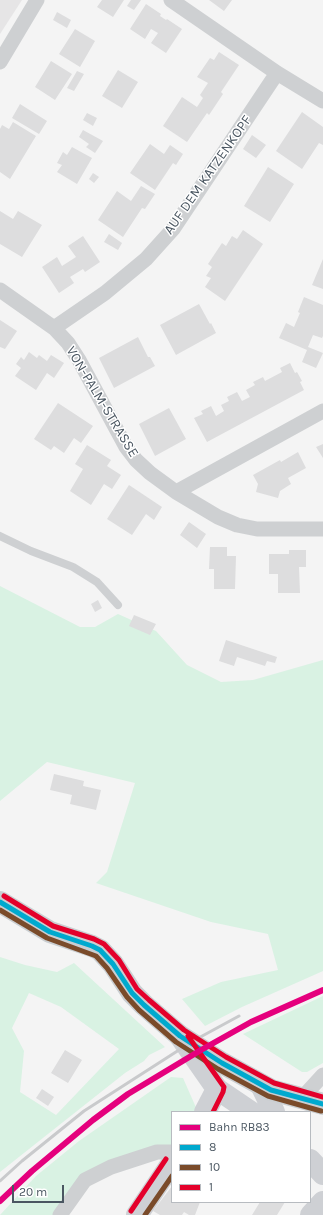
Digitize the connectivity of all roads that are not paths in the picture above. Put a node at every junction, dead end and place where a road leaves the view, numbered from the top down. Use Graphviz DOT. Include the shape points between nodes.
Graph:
graph roads {
  1 [pos="37,0"];
  2 [pos="171,0"];
  3 [pos="0,62"];
  4 [pos="277,73"];
  5 [pos="323,101"];
  6 [pos="0,290"];
  7 [pos="54,328"];
  8 [pos="323,411"];
  9 [pos="176,492"];
  10 [pos="323,529"];
  11 [pos="0,536"];
  12 [pos="118,605"];
  13 [pos="0,902"];
  14 [pos="180,1036"];
  15 [pos="323,1075"];
  16 [pos="261,1085"];
  17 [pos="217,1089"];
  18 [pos="301,1099"];
  19 [pos="323,1104"];
  20 [pos="206,1111"];
  21 [pos="250,1111"];
  22 [pos="274,1111"];
  23 [pos="311,1146"];
  24 [pos="323,1150"];
  25 [pos="171,1152"];
  26 [pos="311,1161"];
  27 [pos="171,1164"];
  28 [pos="323,1174"];
  29 [pos="323,1202"];
  30 [pos="60,1215"];
  31 [pos="137,1215"];
  32 [pos="311,1215"];
  1 -- 3 [label="street"];
  2 -- 4 [label="street"];
  4 -- 5 [label="street"];
  4 -- 7 [label="street, AUF DEM KATZENKOPF" via="173,229 146,259 105,293"];
  6 -- 7 [label="street, VON-PALM-STRASSE"];
  7 -- 9 [label="street, VON-PALM-STRASSE" via="79,360 126,447 141,464"];
  8 -- 9 [label="street"];
  9 -- 10 [label="street, VON-PALM-STRASSE" via="218,517 237,525 257,529"];
  11 -- 12 [label="lane" via="72,567 97,582"];
  13 -- 14 [label="main road" via="50,932 100,950 113,964 132,993"];
  14 -- 16 [label="main road"];
  14 -- 17 [label="street"];
  15 -- 18 [label="street"];
  16 -- 18 [label="main road"];
  16 -- 22 [label="street"];
  17 -- 20 [label="street"];
  17 -- 21 [label="street"];
  18 -- 19 [label="main road"];
  23 -- 24 [label="street"];
  25 -- 30 [label="street" via="157,1152 111,1167 85,1180"];
  26 -- 28 [label="street"];
  27 -- 31 [label="street"];
  29 -- 32 [label="street"];
}
